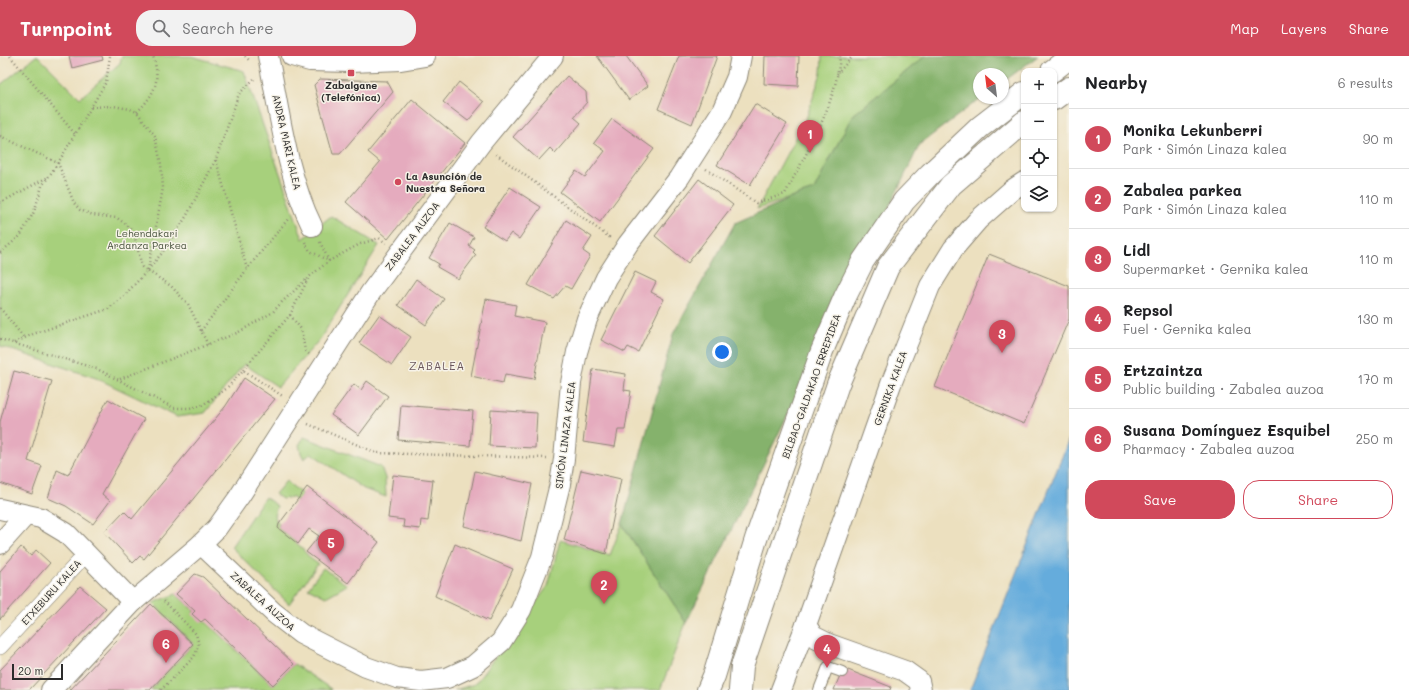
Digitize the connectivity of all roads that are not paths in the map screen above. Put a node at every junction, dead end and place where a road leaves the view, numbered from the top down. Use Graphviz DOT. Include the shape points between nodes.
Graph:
graph roads {
  1 [pos="268,56"];
  2 [pos="292,56"];
  3 [pos="425,56"];
  4 [pos="553,56"];
  5 [pos="741,56"];
  6 [pos="1069,58"];
  7 [pos="1056,68"];
  8 [pos="1069,88"];
  9 [pos="1021,95"];
  10 [pos="1057,97"];
  11 [pos="1021,125"];
  12 [pos="1021,184"];
  13 [pos="307,231"];
  14 [pos="0,509"];
  15 [pos="26,514"];
  16 [pos="0,544"];
  17 [pos="201,544"];
  18 [pos="86,554"];
  19 [pos="133,602"];
  20 [pos="806,624"];
  21 [pos="0,647"];
  22 [pos="842,672"];
  23 [pos="397,678"];
  24 [pos="52,690"];
  25 [pos="708,690"];
  26 [pos="740,690"];
  27 [pos="781,690"];
  28 [pos="818,690"];
  29 [pos="921,690"];
  1 -- 13 [label="street, ANDRA MARI KALEA" via="281,126"];
  2 -- 3 [label="street" via="310,62 351,62 401,60"];
  4 -- 17 [label="street, ZABALEA AUZOA" via="481,144 370,292 323,366 300,414 217,528"];
  5 -- 23 [label="street, SIMÓN LINAZA KALEA" via="737,77 722,111 679,178 628,244 606,278 587,319 571,383 560,484 542,557 521,610 501,642 474,666 448,678 422,681"];
  6 -- 7 [label="highway"];
  8 -- 10 [label="highway"];
  9 -- 25 [label="highway, BILBAO-GALDAKAO ERREPIDEA" via="980,126 904,201 863,261 822,351 756,539"];
  11 -- 26 [label="highway" via="951,185 888,267 838,384 742,666"];
  12 -- 20 [label="street, GERNIKA KALEA" via="978,220 953,249 930,286 891,384"];
  14 -- 15 [label="street"];
  15 -- 16 [label="street"];
  15 -- 18 [label="street" via="40,518 66,533"];
  17 -- 19 [label="street, ZABALEA AUZOA"];
  17 -- 23 [label="street, ZABALEA AUZOA" via="274,613 301,634 366,667"];
  18 -- 19 [label="street"];
  18 -- 21 [label="street, ETXEBURU KALEA"];
  19 -- 24 [label="street, ZABALEA AUZOA"];
  20 -- 27 [label="street, GERNIKA KALEA"];
  20 -- 29 [label="street" via="813,636 829,644 905,671 919,681"];
  22 -- 28 [label="lane" via="828,667"];
}
